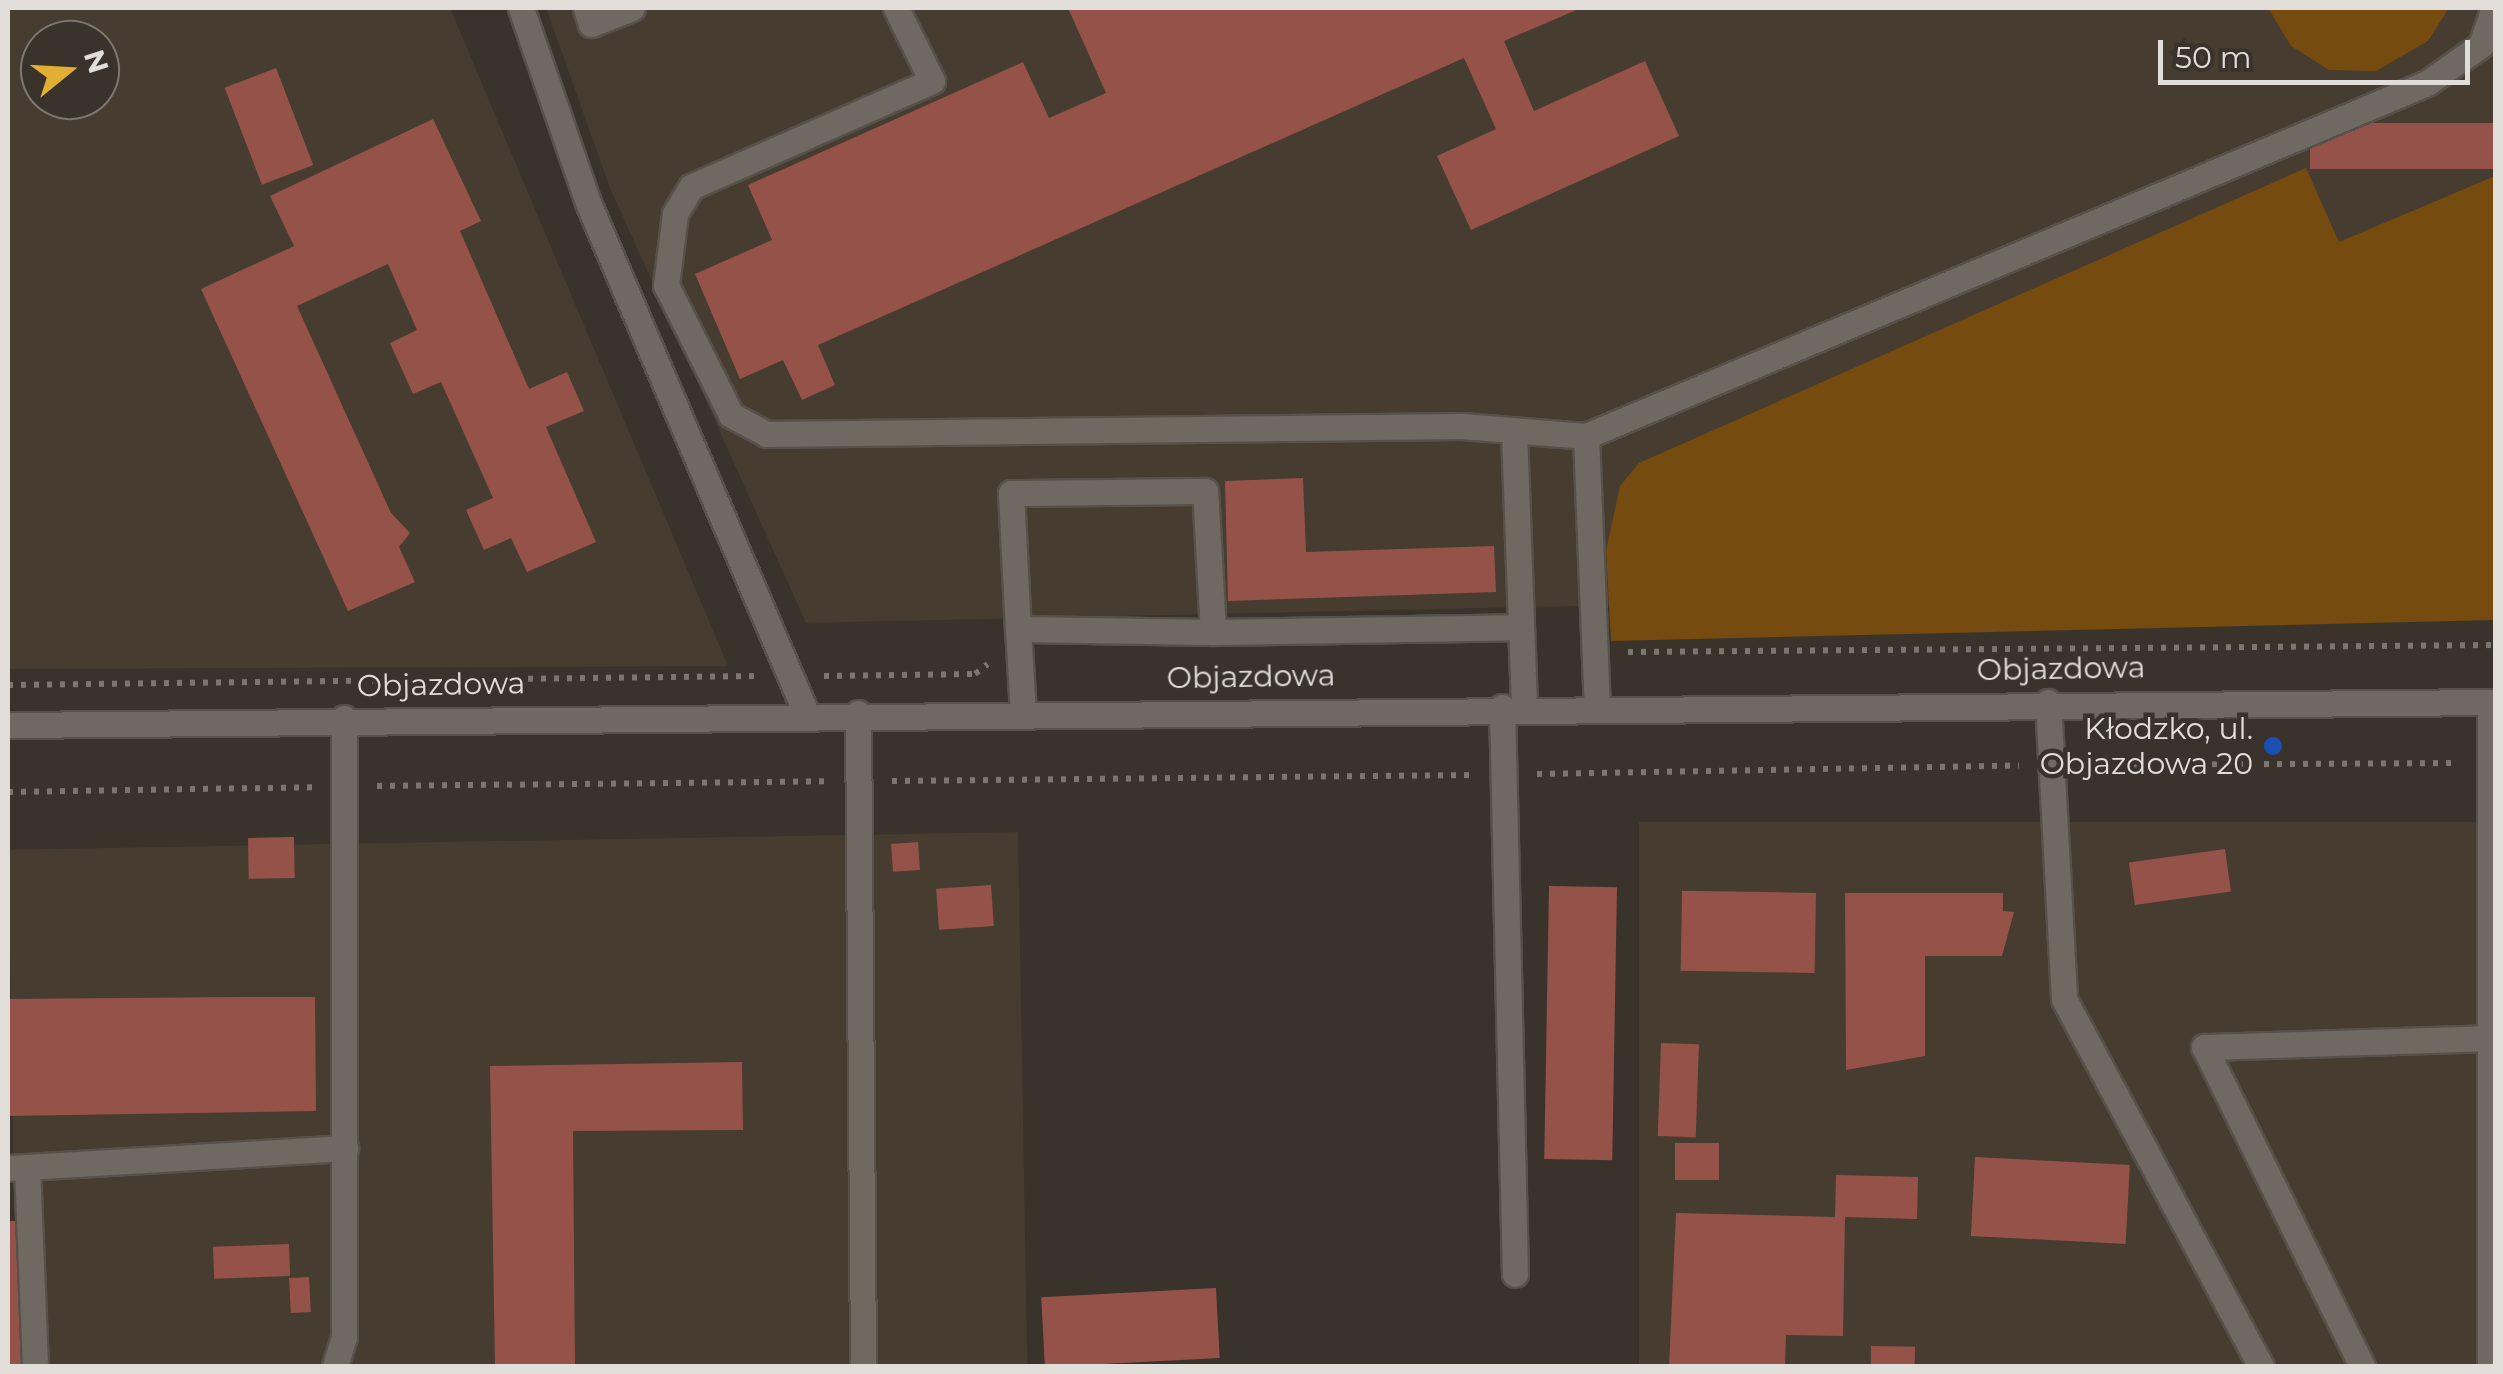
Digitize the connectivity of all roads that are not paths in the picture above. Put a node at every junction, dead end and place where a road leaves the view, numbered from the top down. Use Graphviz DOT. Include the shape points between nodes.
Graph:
graph roads {
  1 [pos="521,8"];
  2 [pos="586,8"];
  3 [pos="632,8"];
  4 [pos="896,8"];
  5 [pos="2494,8"];
  6 [pos="1514,432"];
  7 [pos="1586,436"];
  8 [pos="1018,628"];
  9 [pos="1520,628"];
  10 [pos="1213,632"];
  11 [pos="2048,702"];
  12 [pos="2493,702"];
  13 [pos="1598,706"];
  14 [pos="1512,707"];
  15 [pos="1023,712"];
  16 [pos="858,713"];
  17 [pos="806,714"];
  18 [pos="344,718"];
  19 [pos="8,725"];
  20 [pos="2489,1038"];
  21 [pos="344,1148"];
  22 [pos="18,1168"];
  23 [pos="1515,1274"];
  24 [pos="35,1366"];
  25 [pos="334,1366"];
  26 [pos="862,1366"];
  27 [pos="2261,1366"];
  28 [pos="2362,1366"];
  29 [pos="2490,1366"];
  1 -- 17 [label="street" via="590,205"];
  2 -- 3 [label="street" via="592,24"];
  4 -- 6 [label="street" via="932,81 692,188 675,214 666,285 731,415 766,434"];
  5 -- 7 [label="street" via="2481,46 2427,83"];
  6 -- 7 [label="street"];
  6 -- 9 [label="street"];
  7 -- 13 [label="street"];
  8 -- 10 [label="street"];
  8 -- 10 [label="street" via="1011,493 1204,491"];
  8 -- 15 [label="street"];
  9 -- 10 [label="street"];
  9 -- 14 [label="street"];
  11 -- 12 [label="street, Objazdowa"];
  11 -- 13 [label="street, Objazdowa"];
  11 -- 27 [label="street" via="2064,999"];
  12 -- 20 [label="street"];
  13 -- 14 [label="street, Objazdowa"];
  14 -- 15 [label="street, Objazdowa"];
  14 -- 23 [label="street" via="1503,775"];
  15 -- 16 [label="street, Objazdowa"];
  16 -- 17 [label="street, Objazdowa"];
  16 -- 26 [label="street"];
  17 -- 18 [label="street, Objazdowa"];
  18 -- 19 [label="street, Objazdowa"];
  18 -- 21 [label="street"];
  20 -- 28 [label="street" via="2204,1048"];
  20 -- 29 [label="street"];
  21 -- 22 [label="street"];
  21 -- 25 [label="street" via="344,1337"];
  22 -- 24 [label="street"];
}
